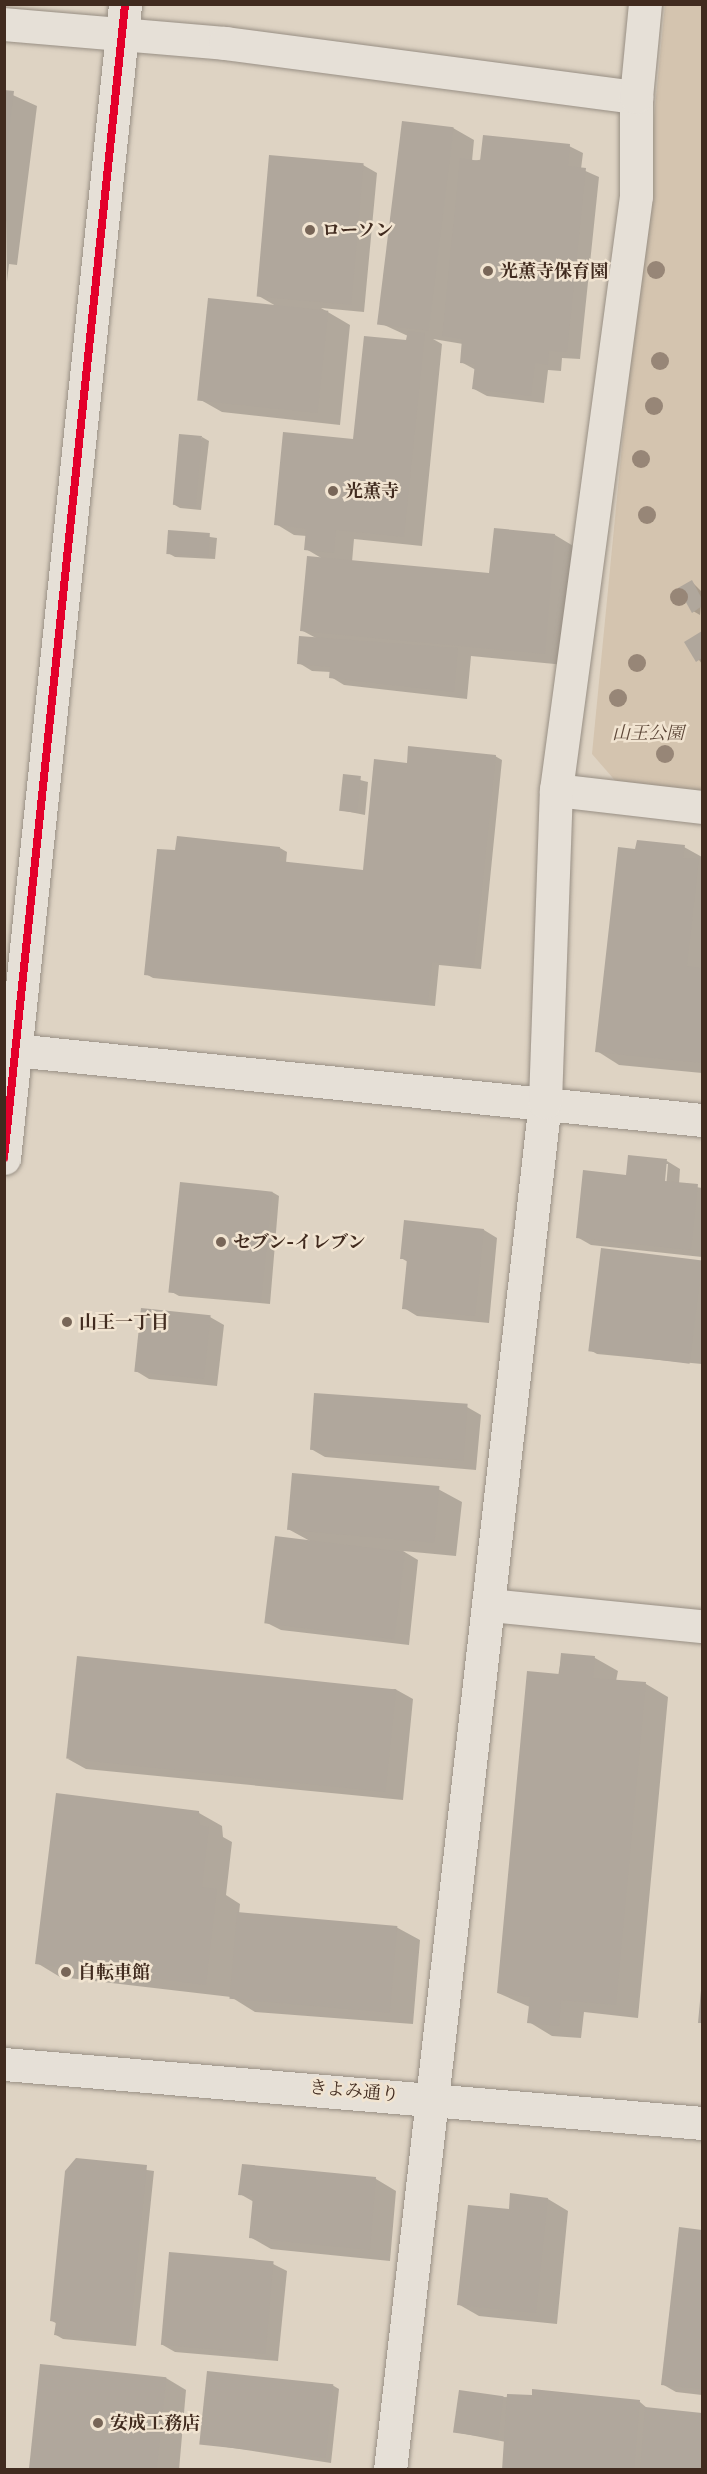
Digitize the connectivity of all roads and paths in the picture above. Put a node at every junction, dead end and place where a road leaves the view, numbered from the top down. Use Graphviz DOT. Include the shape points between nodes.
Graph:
graph roads {
  1 [pos="645,4"];
  2 [pos="123,20"];
  3 [pos="4,24"];
  4 [pos="636,97"];
  5 [pos="556,790"];
  6 [pos="702,807"];
  7 [pos="10,1050"];
  8 [pos="544,1102"];
  9 [pos="702,1120"];
  10 [pos="4,1158"];
  11 [pos="490,1605"];
  12 [pos="702,1626"];
  13 [pos="4,2064"];
  14 [pos="433,2098"];
  15 [pos="702,2123"];
  16 [pos="390,2469"];
  1 -- 4 [label="street"];
  2 -- 3 [label="street"];
  2 -- 4 [label="street" via="225,43"];
  2 -- 7 [label="street"];
  4 -- 5 [label="street" via="636,196"];
  5 -- 6 [label="street"];
  5 -- 8 [label="street"];
  7 -- 8 [label="street"];
  7 -- 10 [label="street"];
  8 -- 9 [label="street"];
  8 -- 11 [label="street"];
  11 -- 12 [label="street"];
  11 -- 14 [label="street"];
  13 -- 14 [label="street, きよみ通り"];
  14 -- 15 [label="street, きよみ通り"];
  14 -- 16 [label="street"];
}
